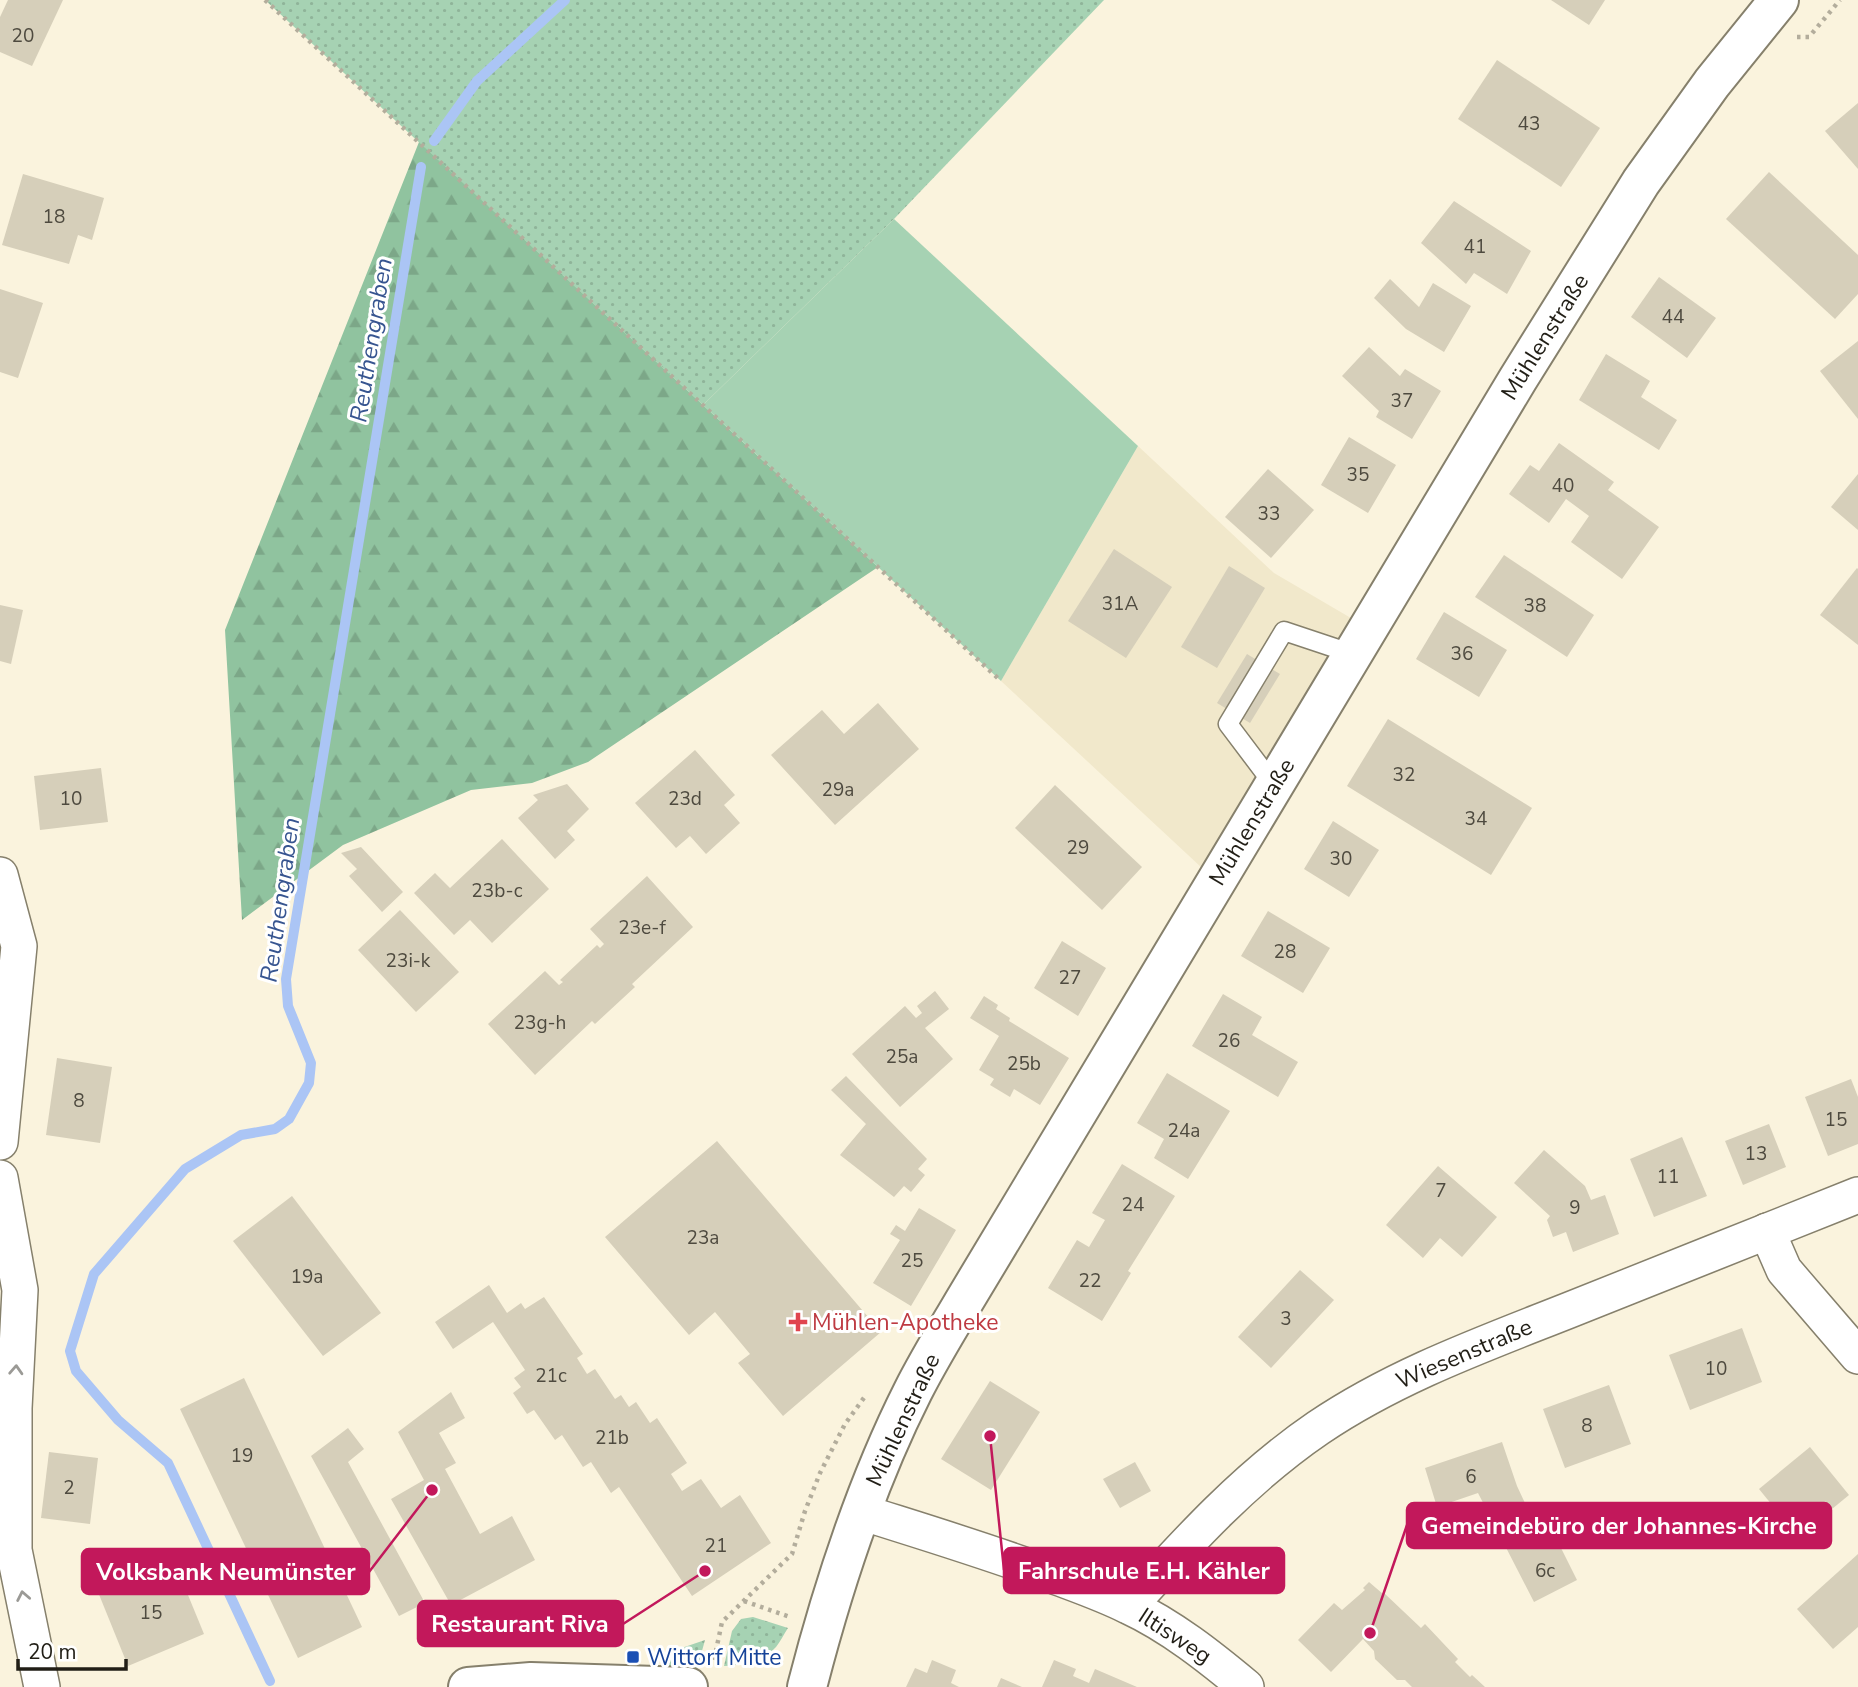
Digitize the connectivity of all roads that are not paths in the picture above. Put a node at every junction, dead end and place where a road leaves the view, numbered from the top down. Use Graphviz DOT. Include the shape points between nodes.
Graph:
graph roads {
  1 [pos="1779,0"];
  2 [pos="1353,654"];
  3 [pos="1274,785"];
  4 [pos="0,875"];
  5 [pos="0,1142"];
  6 [pos="0,1178"];
  7 [pos="1858,1195"];
  8 [pos="1767,1231"];
  9 [pos="1858,1356"];
  10 [pos="861,1512"];
  11 [pos="1129,1606"];
  12 [pos="42,1687"];
  13 [pos="468,1687"];
  14 [pos="688,1687"];
  15 [pos="807,1687"];
  16 [pos="1246,1687"];
  1 -- 2 [label="street, Mühlenstraße" via="1641,182"];
  2 -- 3 [label="street, Mühlenstraße"];
  2 -- 3 [label="lane" via="1284,631 1228,724"];
  3 -- 10 [label="street, Mühlenstraße" via="963,1303 914,1390"];
  4 -- 5 [label="street" via="19,946"];
  12 -- 6 [label="street, one-way" via="14,1550 20,1290"];
  7 -- 8 [label="street, Wiesenstraße"];
  8 -- 9 [label="street" via="1784,1270"];
  8 -- 11 [label="street, Wiesenstraße" via="1449,1357 1373,1394 1270,1463"];
  10 -- 11 [label="street, Iltisweg" via="1023,1564"];
  10 -- 15 [label="street, Mühlenstraße"];
  11 -- 16 [label="street, Iltisweg" via="1176,1634"];
  13 -- 14 [label="street" via="531,1682"];
}
